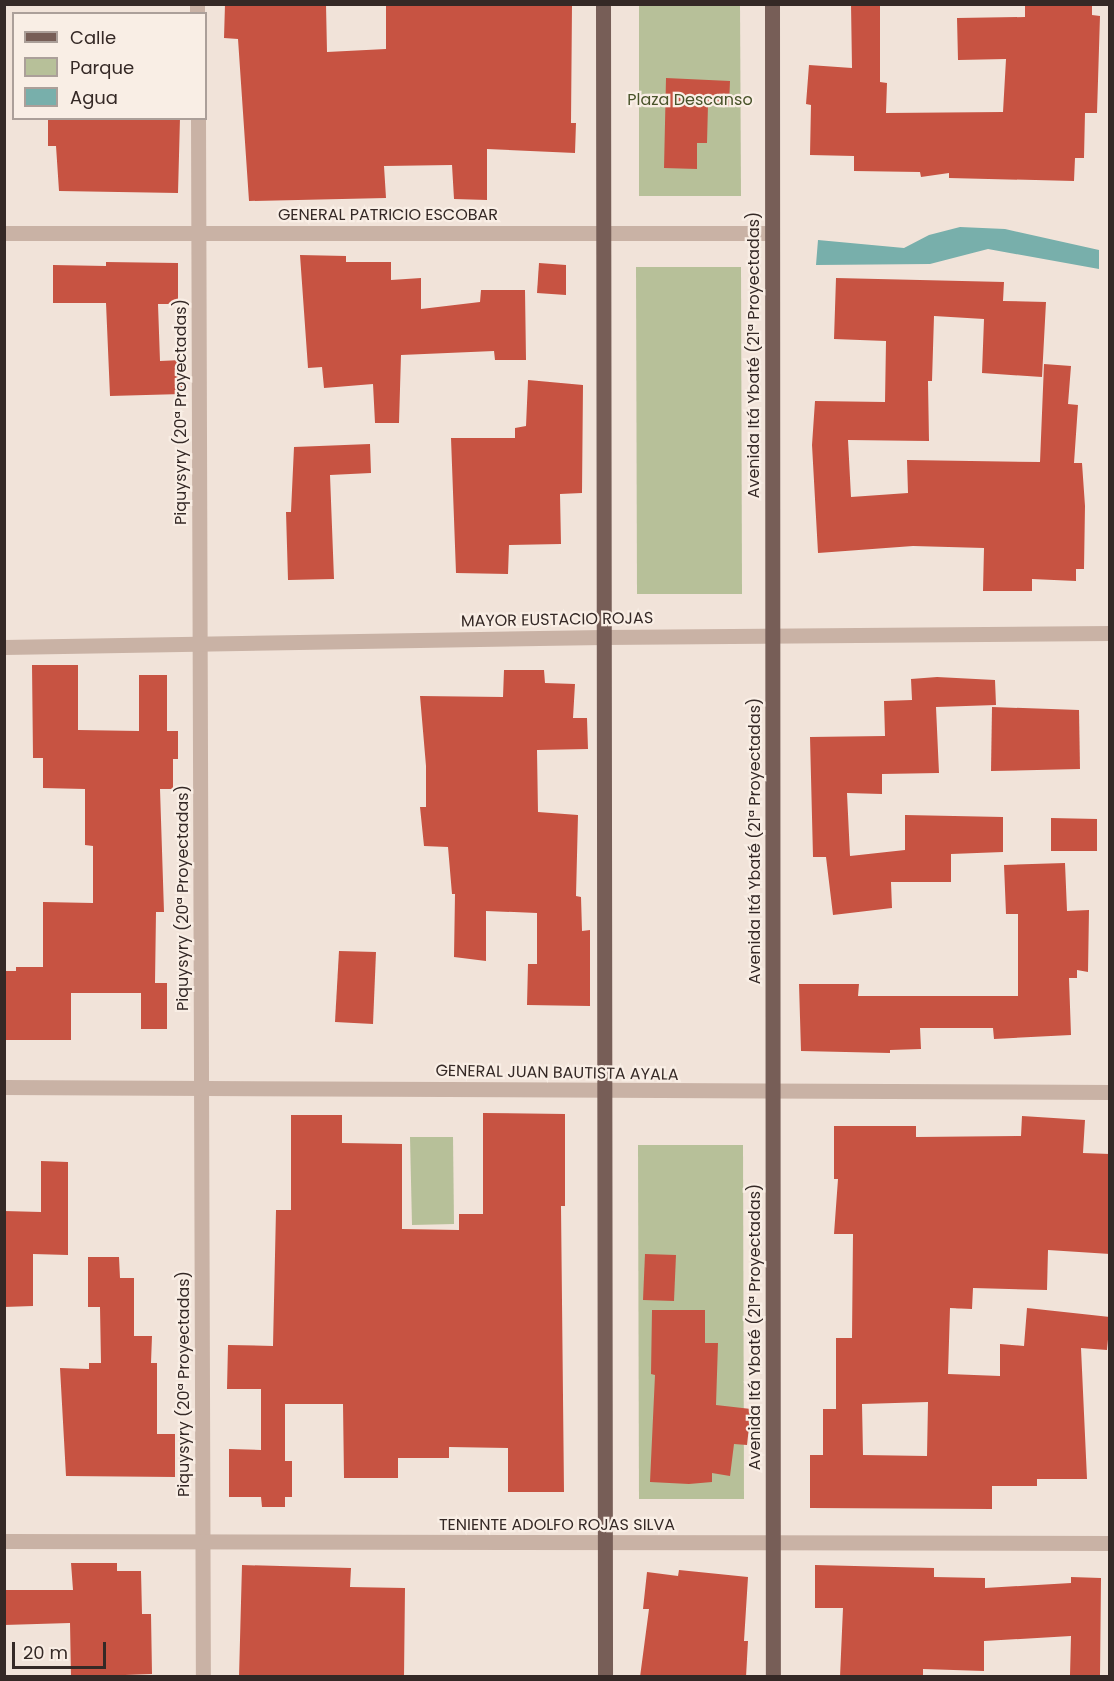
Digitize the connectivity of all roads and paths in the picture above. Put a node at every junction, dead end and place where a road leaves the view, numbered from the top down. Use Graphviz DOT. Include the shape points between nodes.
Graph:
graph roads {
  1 [pos="603,4"];
  2 [pos="772,4"];
  3 [pos="198,120"];
  4 [pos="4,233"];
  5 [pos="198,233"];
  6 [pos="603,233"];
  7 [pos="772,233"];
  8 [pos="1110,633"];
  9 [pos="772,636"];
  10 [pos="603,637"];
  11 [pos="200,644"];
  12 [pos="4,647"];
  13 [pos="4,1087"];
  14 [pos="201,1088"];
  15 [pos="604,1091"];
  16 [pos="1110,1092"];
  17 [pos="773,1093"];
  18 [pos="4,1542"];
  19 [pos="203,1542"];
  20 [pos="605,1543"];
  21 [pos="773,1543"];
  22 [pos="1110,1543"];
  23 [pos="203,1677"];
  24 [pos="605,1677"];
  25 [pos="773,1677"];
  1 -- 6 [label="main road"];
  2 -- 7 [label="main road, Avenida Itá Ybaté (21ª Proyectadas)"];
  3 -- 5 [label="street, Piquysyry (20ª Proyectadas)"];
  4 -- 5 [label="street, GENERAL PATRICIO ESCOBAR"];
  5 -- 6 [label="street, GENERAL PATRICIO ESCOBAR"];
  5 -- 11 [label="street, Piquysyry (20ª Proyectadas)"];
  6 -- 7 [label="street, GENERAL PATRICIO ESCOBAR"];
  6 -- 10 [label="main road"];
  7 -- 9 [label="main road, Avenida Itá Ybaté (21ª Proyectadas)"];
  8 -- 9 [label="street, MAYOR EUSTACIO ROJAS"];
  9 -- 10 [label="street, MAYOR EUSTACIO ROJAS"];
  9 -- 17 [label="main road, Avenida Itá Ybaté (21ª Proyectadas)"];
  10 -- 11 [label="street, MAYOR EUSTACIO ROJAS"];
  10 -- 15 [label="main road"];
  11 -- 12 [label="street, MAYOR EUSTACIO ROJAS"];
  11 -- 14 [label="street, Piquysyry (20ª Proyectadas)"];
  13 -- 14 [label="street, GENERAL JUAN BAUTISTA AYALA"];
  14 -- 15 [label="street, GENERAL JUAN BAUTISTA AYALA"];
  14 -- 19 [label="street, Piquysyry (20ª Proyectadas)"];
  15 -- 17 [label="street, GENERAL JUAN BAUTISTA AYALA"];
  15 -- 20 [label="main road"];
  16 -- 17 [label="street, GENERAL JUAN BAUTISTA AYALA"];
  17 -- 21 [label="main road, Avenida Itá Ybaté (21ª Proyectadas)"];
  18 -- 19 [label="street, TENIENTE ADOLFO ROJAS SILVA"];
  19 -- 20 [label="street, TENIENTE ADOLFO ROJAS SILVA"];
  19 -- 23 [label="street, Piquysyry (20ª Proyectadas)"];
  20 -- 21 [label="street, TENIENTE ADOLFO ROJAS SILVA"];
  20 -- 24 [label="main road"];
  21 -- 22 [label="street, TENIENTE ADOLFO ROJAS SILVA"];
  21 -- 25 [label="main road, Avenida Itá Ybaté (21ª Proyectadas)"];
}
